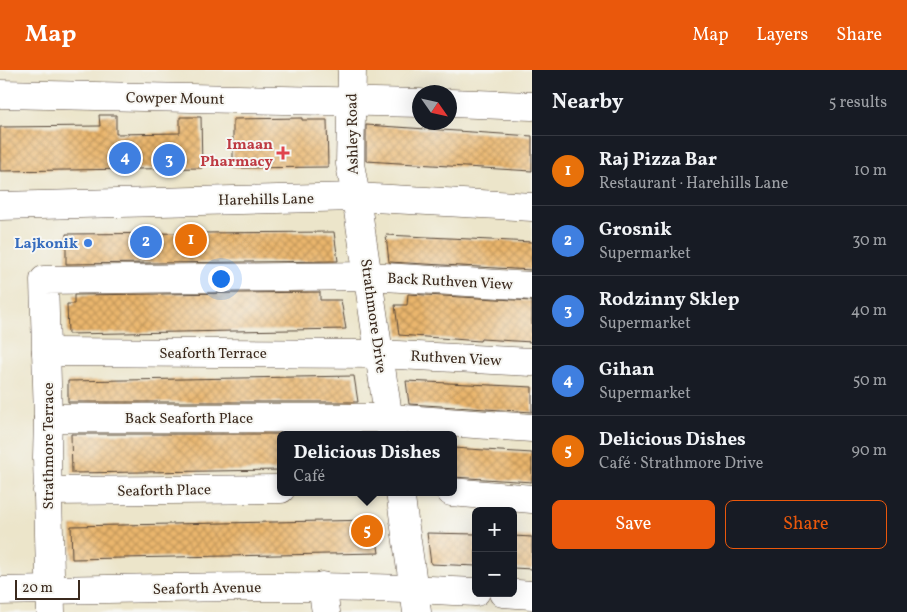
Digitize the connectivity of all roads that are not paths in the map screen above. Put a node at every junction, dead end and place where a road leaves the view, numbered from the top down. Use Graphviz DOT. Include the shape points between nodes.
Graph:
graph roads {
  1 [pos="352,70"];
  2 [pos="0,94"];
  3 [pos="351,101"];
  4 [pos="412,103"];
  5 [pos="457,104"];
  6 [pos="532,106"];
  7 [pos="356,197"];
  8 [pos="0,206"];
  9 [pos="532,207"];
  10 [pos="368,276"];
  11 [pos="44,280"];
  12 [pos="532,286"];
  13 [pos="46,352"];
  14 [pos="380,354"];
  15 [pos="532,362"];
  16 [pos="48,418"];
  17 [pos="390,427"];
  18 [pos="532,428"];
  19 [pos="277,489"];
  20 [pos="48,491"];
  21 [pos="457,492"];
  22 [pos="401,496"];
  23 [pos="532,498"];
  24 [pos="0,591"];
  25 [pos="472,593"];
  26 [pos="517,594"];
  27 [pos="532,595"];
  28 [pos="324,599"];
  29 [pos="416,600"];
  30 [pos="51,601"];
  1 -- 3 [label="street, Ashley Road"];
  2 -- 3 [label="street, Cowper Mount"];
  3 -- 4 [label="street, Cowper Mount"];
  3 -- 7 [label="street, Ashley Road" via="350,164"];
  5 -- 6 [label="street"];
  7 -- 8 [label="street, Harehills Lane"];
  7 -- 9 [label="street, Harehills Lane"];
  7 -- 10 [label="street, Strathmore Drive"];
  10 -- 11 [label="street, Back Ruthven View"];
  10 -- 12 [label="street, Back Ruthven View"];
  10 -- 14 [label="street, Strathmore Drive"];
  11 -- 13 [label="street, Strathmore Terrace"];
  13 -- 14 [label="street, Seaforth Terrace"];
  13 -- 16 [label="street, Strathmore Terrace"];
  14 -- 15 [label="street, Ruthven View"];
  14 -- 17 [label="street, Strathmore Drive"];
  16 -- 17 [label="street, Back Seaforth Place"];
  16 -- 20 [label="street, Strathmore Terrace"];
  17 -- 18 [label="street, Back Seaforth Place"];
  19 -- 20 [label="street, Seaforth Place"];
  20 -- 30 [label="street, Strathmore Terrace"];
  21 -- 23 [label="street"];
  22 -- 29 [label="street"];
  24 -- 30 [label="street, Seaforth Avenue"];
  25 -- 29 [label="street, Seaforth Avenue"];
  26 -- 27 [label="street"];
  28 -- 29 [label="street, Seaforth Avenue"];
  28 -- 30 [label="street, Seaforth Avenue"];
}
